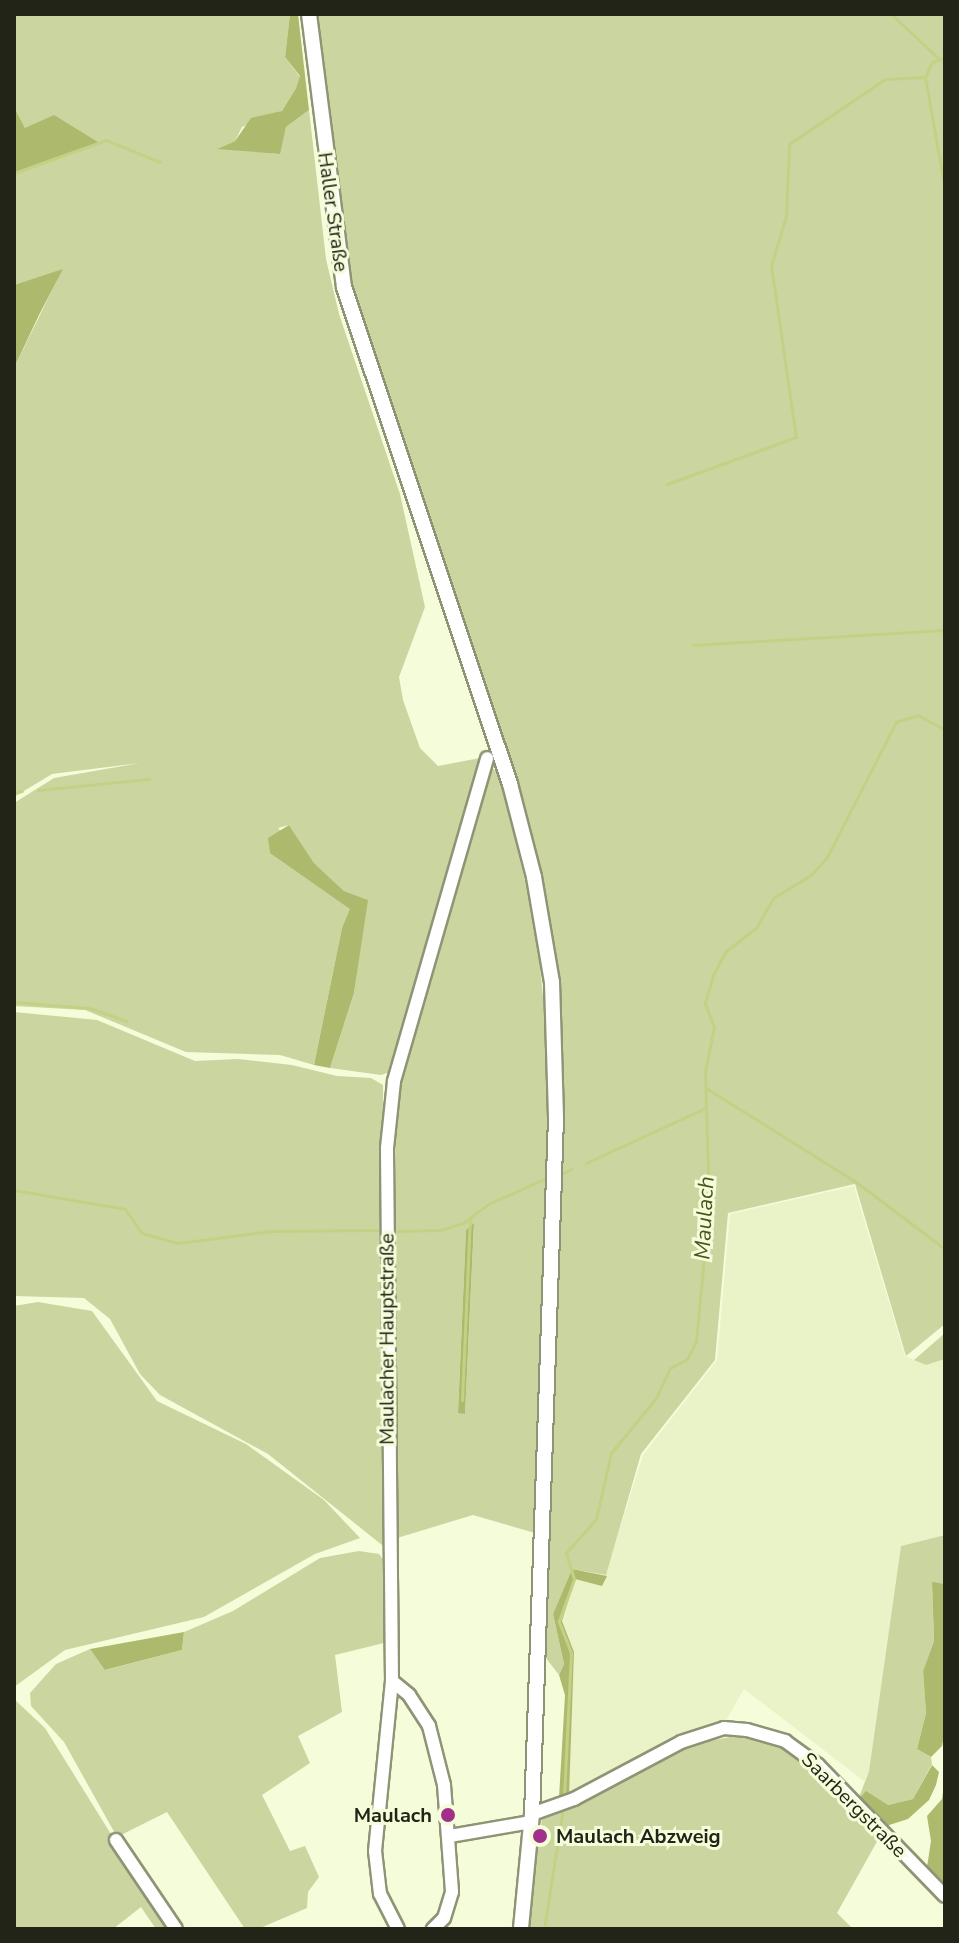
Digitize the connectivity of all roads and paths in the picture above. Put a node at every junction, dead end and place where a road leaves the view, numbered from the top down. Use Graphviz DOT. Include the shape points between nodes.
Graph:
graph roads {
  1 [pos="309,14"];
  2 [pos="487,758"];
  3 [pos="392,1681"];
  4 [pos="531,1818"];
  5 [pos="450,1836"];
  6 [pos="116,1840"];
  7 [pos="945,1896"];
  8 [pos="176,1929"];
  9 [pos="398,1929"];
  10 [pos="433,1929"];
  11 [pos="521,1929"];
  1 -- 4 [label="main road, Haller Straße" via="338,264 380,405 510,784 534,877 552,982 556,1118"];
  2 -- 3 [label="street, Maulacher Hauptstraße" via="394,1081 389,1121"];
  3 -- 5 [label="street" via="417,1706 439,1752"];
  3 -- 9 [label="street, Maulacher Hauptstraße" via="375,1851 380,1894"];
  4 -- 5 [label="street, Saarbergstraße"];
  4 -- 7 [label="street, Saarbergstraße" via="681,1742 724,1728 765,1734 818,1765"];
  4 -- 11 [label="main road, Haller Straße"];
  5 -- 10 [label="street" via="452,1892 444,1918"];
  6 -- 8 [label="street"];
}
